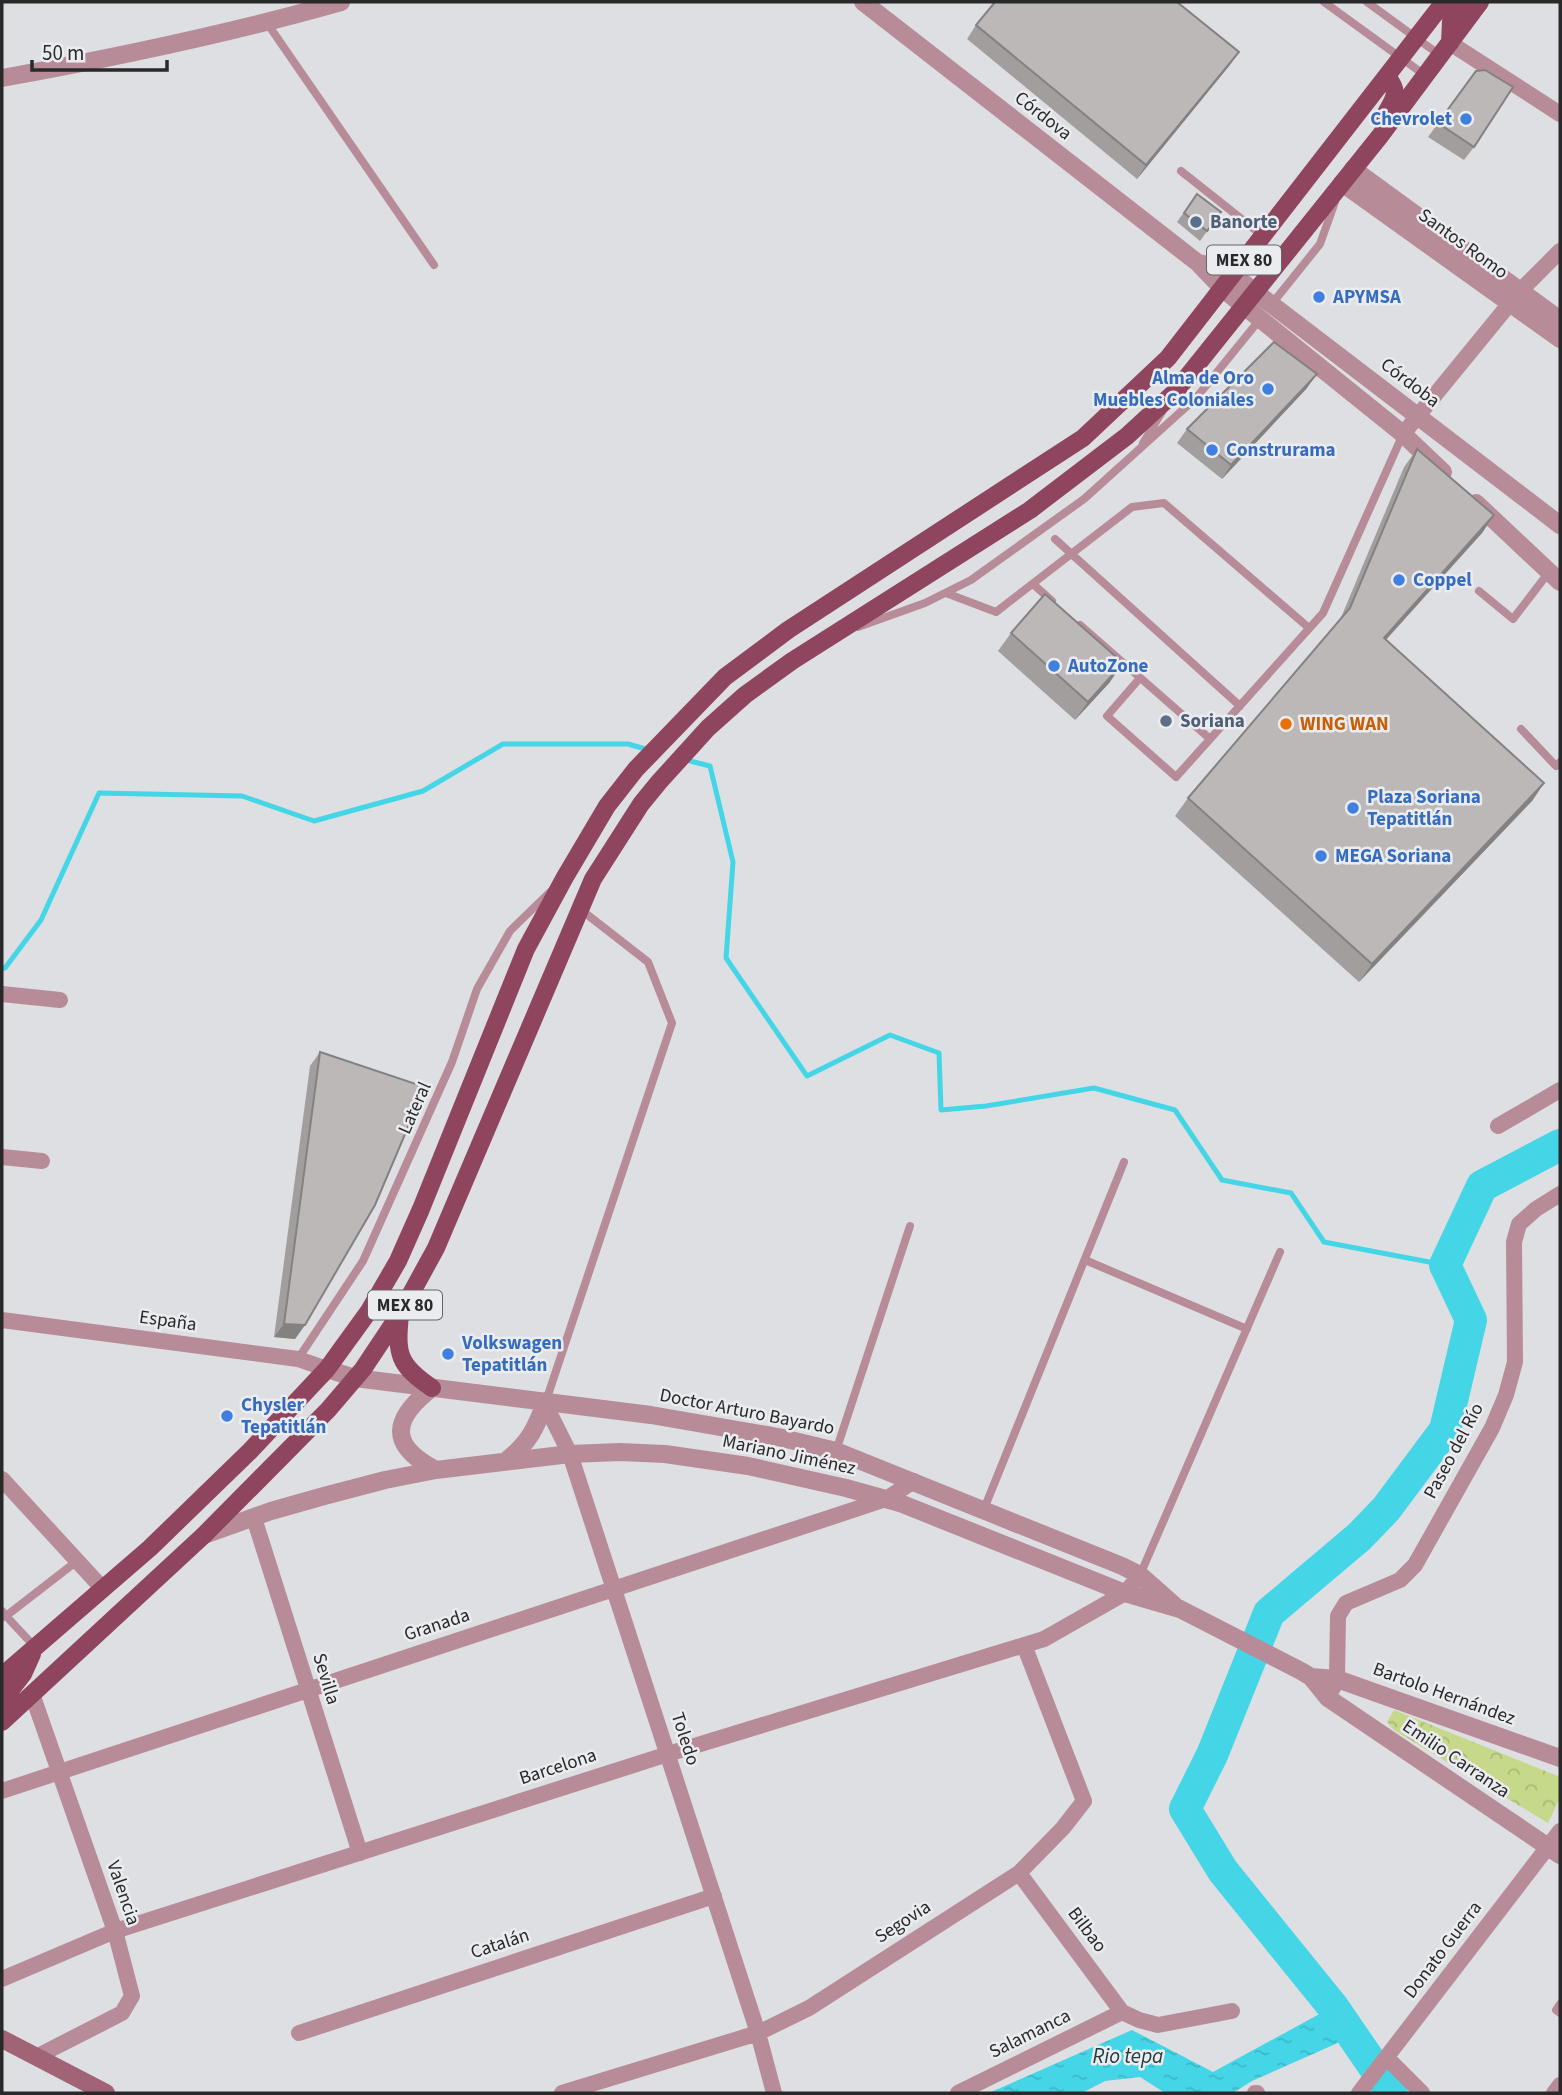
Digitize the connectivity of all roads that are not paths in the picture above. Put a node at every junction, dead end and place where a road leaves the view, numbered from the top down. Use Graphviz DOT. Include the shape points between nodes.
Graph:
graph roads {
  1 [pos="341,2"];
  2 [pos="864,2"];
  3 [pos="1324,2"];
  4 [pos="1367,2"];
  5 [pos="1444,2"];
  6 [pos="1460,2"];
  7 [pos="1480,2"];
  8 [pos="267,23"];
  9 [pos="1416,38"];
  10 [pos="1446,49"];
  11 [pos="1401,57"];
  12 [pos="1426,76"];
  13 [pos="1387,77"];
  14 [pos="2,78"];
  15 [pos="1560,114"];
  16 [pos="1380,136"];
  17 [pos="1181,171"];
  18 [pos="1347,176"];
  19 [pos="1262,236"];
  20 [pos="1560,251"];
  21 [pos="434,265"];
  22 [pos="1228,282"];
  23 [pos="1256,292"];
  24 [pos="1515,297"];
  25 [pos="1272,304"];
  26 [pos="1244,306"];
  27 [pos="1259,320"];
  28 [pos="1560,320"];
  29 [pos="1560,339"];
  30 [pos="1175,392"];
  31 [pos="1418,416"];
  32 [pos="1403,435"];
  33 [pos="1138,451"];
  34 [pos="1560,524"];
  35 [pos="1055,538"];
  36 [pos="1072,554"];
  37 [pos="1555,577"];
  38 [pos="1033,584"];
  39 [pos="1479,591"];
  40 [pos="946,593"];
  41 [pos="1062,610"];
  42 [pos="1072,618"];
  43 [pos="1309,628"];
  44 [pos="829,638"];
  45 [pos="1140,678"];
  46 [pos="1240,706"];
  47 [pos="1521,729"];
  48 [pos="1209,737"];
  49 [pos="1560,762"];
  50 [pos="565,877"];
  51 [pos="580,909"];
  52 [pos="2,993"];
  53 [pos="60,1000"];
  54 [pos="1560,1090"];
  55 [pos="1498,1126"];
  56 [pos="2,1157"];
  57 [pos="42,1161"];
  58 [pos="1124,1162"];
  59 [pos="1560,1194"];
  60 [pos="910,1226"];
  61 [pos="1280,1252"];
  62 [pos="1085,1260"];
  63 [pos="401,1312"];
  64 [pos="2,1320"];
  65 [pos="1247,1329"];
  66 [pos="298,1359"];
  67 [pos="327,1368"];
  68 [pos="355,1378"];
  69 [pos="432,1388"];
  70 [pos="547,1401"];
  71 [pos="836,1451"];
  72 [pos="570,1454"];
  73 [pos="507,1460"];
  74 [pos="436,1470"];
  75 [pos="2,1479"];
  76 [pos="914,1481"];
  77 [pos="886,1499"];
  78 [pos="984,1509"];
  79 [pos="254,1518"];
  80 [pos="204,1535"];
  81 [pos="77,1561"];
  82 [pos="1140,1575"];
  83 [pos="614,1588"];
  84 [pos="103,1589"];
  85 [pos="1125,1593"];
  86 [pos="1180,1609"];
  87 [pos="3,1615"];
  88 [pos="1024,1645"];
  89 [pos="34,1647"];
  90 [pos="1306,1674"];
  91 [pos="2,1676"];
  92 [pos="1337,1679"];
  93 [pos="307,1690"];
  94 [pos="32,1694"];
  95 [pos="1328,1698"];
  96 [pos="2,1701"];
  97 [pos="2,1722"];
  98 [pos="668,1754"];
  99 [pos="1560,1758"];
  100 [pos="60,1773"];
  101 [pos="2,1791"];
  102 [pos="1560,1831"];
  103 [pos="1554,1851"];
  104 [pos="360,1853"];
  105 [pos="1019,1873"];
  106 [pos="714,1896"];
  107 [pos="115,1931"];
  108 [pos="2,1979"];
  109 [pos="1560,2004"];
  110 [pos="1232,2011"];
  111 [pos="1122,2012"];
  112 [pos="1560,2013"];
  113 [pos="299,2032"];
  114 [pos="758,2033"];
  115 [pos="5,2045"];
  116 [pos="36,2057"];
  117 [pos="1384,2062"];
  118 [pos="1560,2085"];
  119 [pos="1360,2092"];
  120 [pos="106,2093"];
  121 [pos="562,2093"];
  122 [pos="774,2093"];
  123 [pos="958,2093"];
  124 [pos="1422,2093"];
  125 [pos="1554,2093"];
  1 -- 8 [label="street"];
  2 -- 22 [label="street, Córdova" via="1198,263 1215,267"];
  3 -- 11 [label="lane"];
  4 -- 9 [label="lane"];
  5 -- 9 [label="main road, MEX 80"];
  6 -- 10 [label="main road"];
  7 -- 10 [label="main road, MEX 80"];
  8 -- 14 [label="street"];
  8 -- 21 [label="lane"];
  9 -- 10 [label="lane"];
  9 -- 11 [label="main road, MEX 80"];
  10 -- 12 [label="main road, MEX 80"];
  10 -- 15 [label="street"];
  11 -- 12 [label="lane"];
  11 -- 13 [label="main road, MEX 80"];
  12 -- 16 [label="main road, MEX 80"];
  13 -- 16 [label="main road" via="1396,92 1381,121"];
  13 -- 19 [label="main road, MEX 80"];
  16 -- 18 [label="main road, MEX 80"];
  17 -- 19 [label="lane"];
  18 -- 23 [label="main road, MEX 80"];
  18 -- 24 [label="street, Santos Romo"];
  18 -- 25 [label="lane" via="1320,244"];
  19 -- 22 [label="main road, MEX 80"];
  20 -- 24 [label="street"];
  22 -- 23 [label="street, Córdoba"];
  22 -- 26 [label="street"];
  22 -- 50 [label="main road, MEX 80" via="1168,358 1083,438 788,630 725,677 636,769 607,806"];
  23 -- 25 [label="street, Córdoba"];
  23 -- 26 [label="main road, MEX 80"];
  24 -- 28 [label="street, Santos Romo"];
  24 -- 29 [label="street, Santos Romo"];
  24 -- 31 [label="street"];
  25 -- 27 [label="lane"];
  25 -- 31 [label="street, Córdoba"];
  26 -- 27 [label="street"];
  26 -- 30 [label="main road, MEX 80"];
  27 -- 32 [label="street"];
  27 -- 33 [label="lane" via="1196,398"];
  30 -- 33 [label="lane"];
  30 -- 44 [label="main road, MEX 80" via="1030,510"];
  31 -- 32 [label="street"];
  31 -- 34 [label="street, Córdoba"];
  32 -- 37 [label="street"];
  32 -- 43 [label="lane" via="1323,613"];
  33 -- 40 [label="lane" via="1074,506"];
  35 -- 36 [label="lane"];
  36 -- 38 [label="lane"];
  36 -- 43 [label="lane" via="1132,507 1164,503"];
  36 -- 46 [label="lane"];
  37 -- 39 [label="lane" via="1513,619"];
  38 -- 40 [label="lane" via="996,612"];
  38 -- 41 [label="lane"];
  40 -- 44 [label="lane"];
  42 -- 45 [label="lane"];
  43 -- 46 [label="lane"];
  44 -- 51 [label="main road, MEX 80" via="745,695 708,728 641,804 593,879"];
  45 -- 48 [label="lane"];
  45 -- 48 [label="lane" via="1107,716 1176,777"];
  46 -- 48 [label="lane"];
  47 -- 49 [label="lane" via="1556,766"];
  50 -- 66 [label="lane, Lateral" via="510,931 477,989 452,1062 363,1261"];
  50 -- 67 [label="main road, MEX 80" via="526,949 398,1261"];
  51 -- 63 [label="main road, MEX 80" via="436,1248"];
  51 -- 70 [label="lane" via="648,962 672,1023"];
  52 -- 53 [label="street"];
  54 -- 55 [label="street"];
  56 -- 57 [label="street"];
  58 -- 62 [label="lane"];
  59 -- 92 [label="street, Paseo del Río" via="1519,1224 1514,1242 1515,1362 1492,1428 1416,1565 1400,1580 1346,1603 1338,1616"];
  60 -- 71 [label="lane"];
  61 -- 65 [label="lane"];
  62 -- 65 [label="lane"];
  62 -- 78 [label="lane"];
  63 -- 68 [label="main road, MEX 80"];
  63 -- 69 [label="main road" via="397,1342 403,1364"];
  64 -- 66 [label="street, España"];
  65 -- 82 [label="lane"];
  66 -- 67 [label="street, España"];
  67 -- 68 [label="street, Doctor Arturo Bayardo"];
  67 -- 84 [label="main road, MEX 80" via="240,1461"];
  68 -- 69 [label="street, Doctor Arturo Bayardo"];
  68 -- 80 [label="main road, MEX 80"];
  69 -- 70 [label="street, Doctor Arturo Bayardo"];
  69 -- 74 [label="street" via="414,1401 401,1433 411,1455"];
  70 -- 71 [label="street, Doctor Arturo Bayardo" via="700,1422"];
  70 -- 72 [label="street, Toledo"];
  70 -- 73 [label="street" via="533,1434"];
  71 -- 76 [label="street, Doctor Arturo Bayardo"];
  72 -- 73 [label="street, Mariano Jiménez"];
  72 -- 77 [label="street, Mariano Jiménez" via="620,1452 698,1458"];
  72 -- 83 [label="street, Toledo"];
  73 -- 74 [label="street, Mariano Jiménez"];
  74 -- 79 [label="street, Mariano Jiménez"];
  75 -- 81 [label="street"];
  76 -- 77 [label="street, Granada"];
  76 -- 78 [label="street, Doctor Arturo Bayardo"];
  77 -- 83 [label="street, Granada"];
  77 -- 85 [label="street, Mariano Jiménez"];
  78 -- 82 [label="street, Doctor Arturo Bayardo"];
  79 -- 80 [label="street, Mariano Jiménez"];
  79 -- 93 [label="street, Sevilla"];
  80 -- 94 [label="main road, MEX 80"];
  81 -- 84 [label="street"];
  81 -- 87 [label="lane"];
  82 -- 85 [label="street"];
  82 -- 86 [label="street, Doctor Arturo Bayardo"];
  83 -- 93 [label="street, Granada"];
  83 -- 98 [label="street, Toledo"];
  84 -- 89 [label="main road, MEX 80"];
  85 -- 86 [label="street, Mariano Jiménez"];
  85 -- 88 [label="street, Barcelona" via="1044,1639"];
  86 -- 90 [label="street, Mariano Jiménez"];
  87 -- 89 [label="lane"];
  88 -- 98 [label="street, Barcelona"];
  88 -- 105 [label="street, Segovia" via="1084,1801"];
  89 -- 91 [label="main road, MEX 80"];
  89 -- 96 [label="main road" via="23,1674"];
  90 -- 92 [label="street, Bartolo Hernández"];
  90 -- 95 [label="street, Mariano Jiménez"];
  92 -- 95 [label="street, Paseo del Río"];
  92 -- 99 [label="street, Bartolo Hernández"];
  93 -- 100 [label="street, Granada"];
  93 -- 104 [label="street, Sevilla"];
  94 -- 97 [label="main road, MEX 80"];
  94 -- 100 [label="street, Valencia"];
  95 -- 103 [label="street, Emilio Carranza"];
  98 -- 104 [label="street, Barcelona"];
  98 -- 106 [label="street, Toledo"];
  100 -- 101 [label="street, Granada"];
  100 -- 107 [label="street, Valencia"];
  102 -- 103 [label="street, Donato Guerra"];
  103 -- 117 [label="street, Donato Guerra"];
  104 -- 107 [label="street, Barcelona"];
  105 -- 111 [label="street, Bilbao"];
  105 -- 114 [label="street, Segovia" via="809,2008"];
  106 -- 113 [label="street, Catalán"];
  106 -- 114 [label="street, Toledo"];
  107 -- 108 [label="street, Barcelona"];
  107 -- 116 [label="street, Valencia" via="132,1996 122,2013"];
  109 -- 112 [label="lane" via="1556,2010"];
  110 -- 111 [label="street" via="1158,2025"];
  111 -- 123 [label="street, Salamanca"];
  114 -- 121 [label="street, Segovia"];
  114 -- 122 [label="street, Toledo"];
  115 -- 116 [label="main road"];
  116 -- 120 [label="main road"];
  117 -- 119 [label="street, Donato Guerra"];
  117 -- 124 [label="street"];
  118 -- 125 [label="street"];
}
